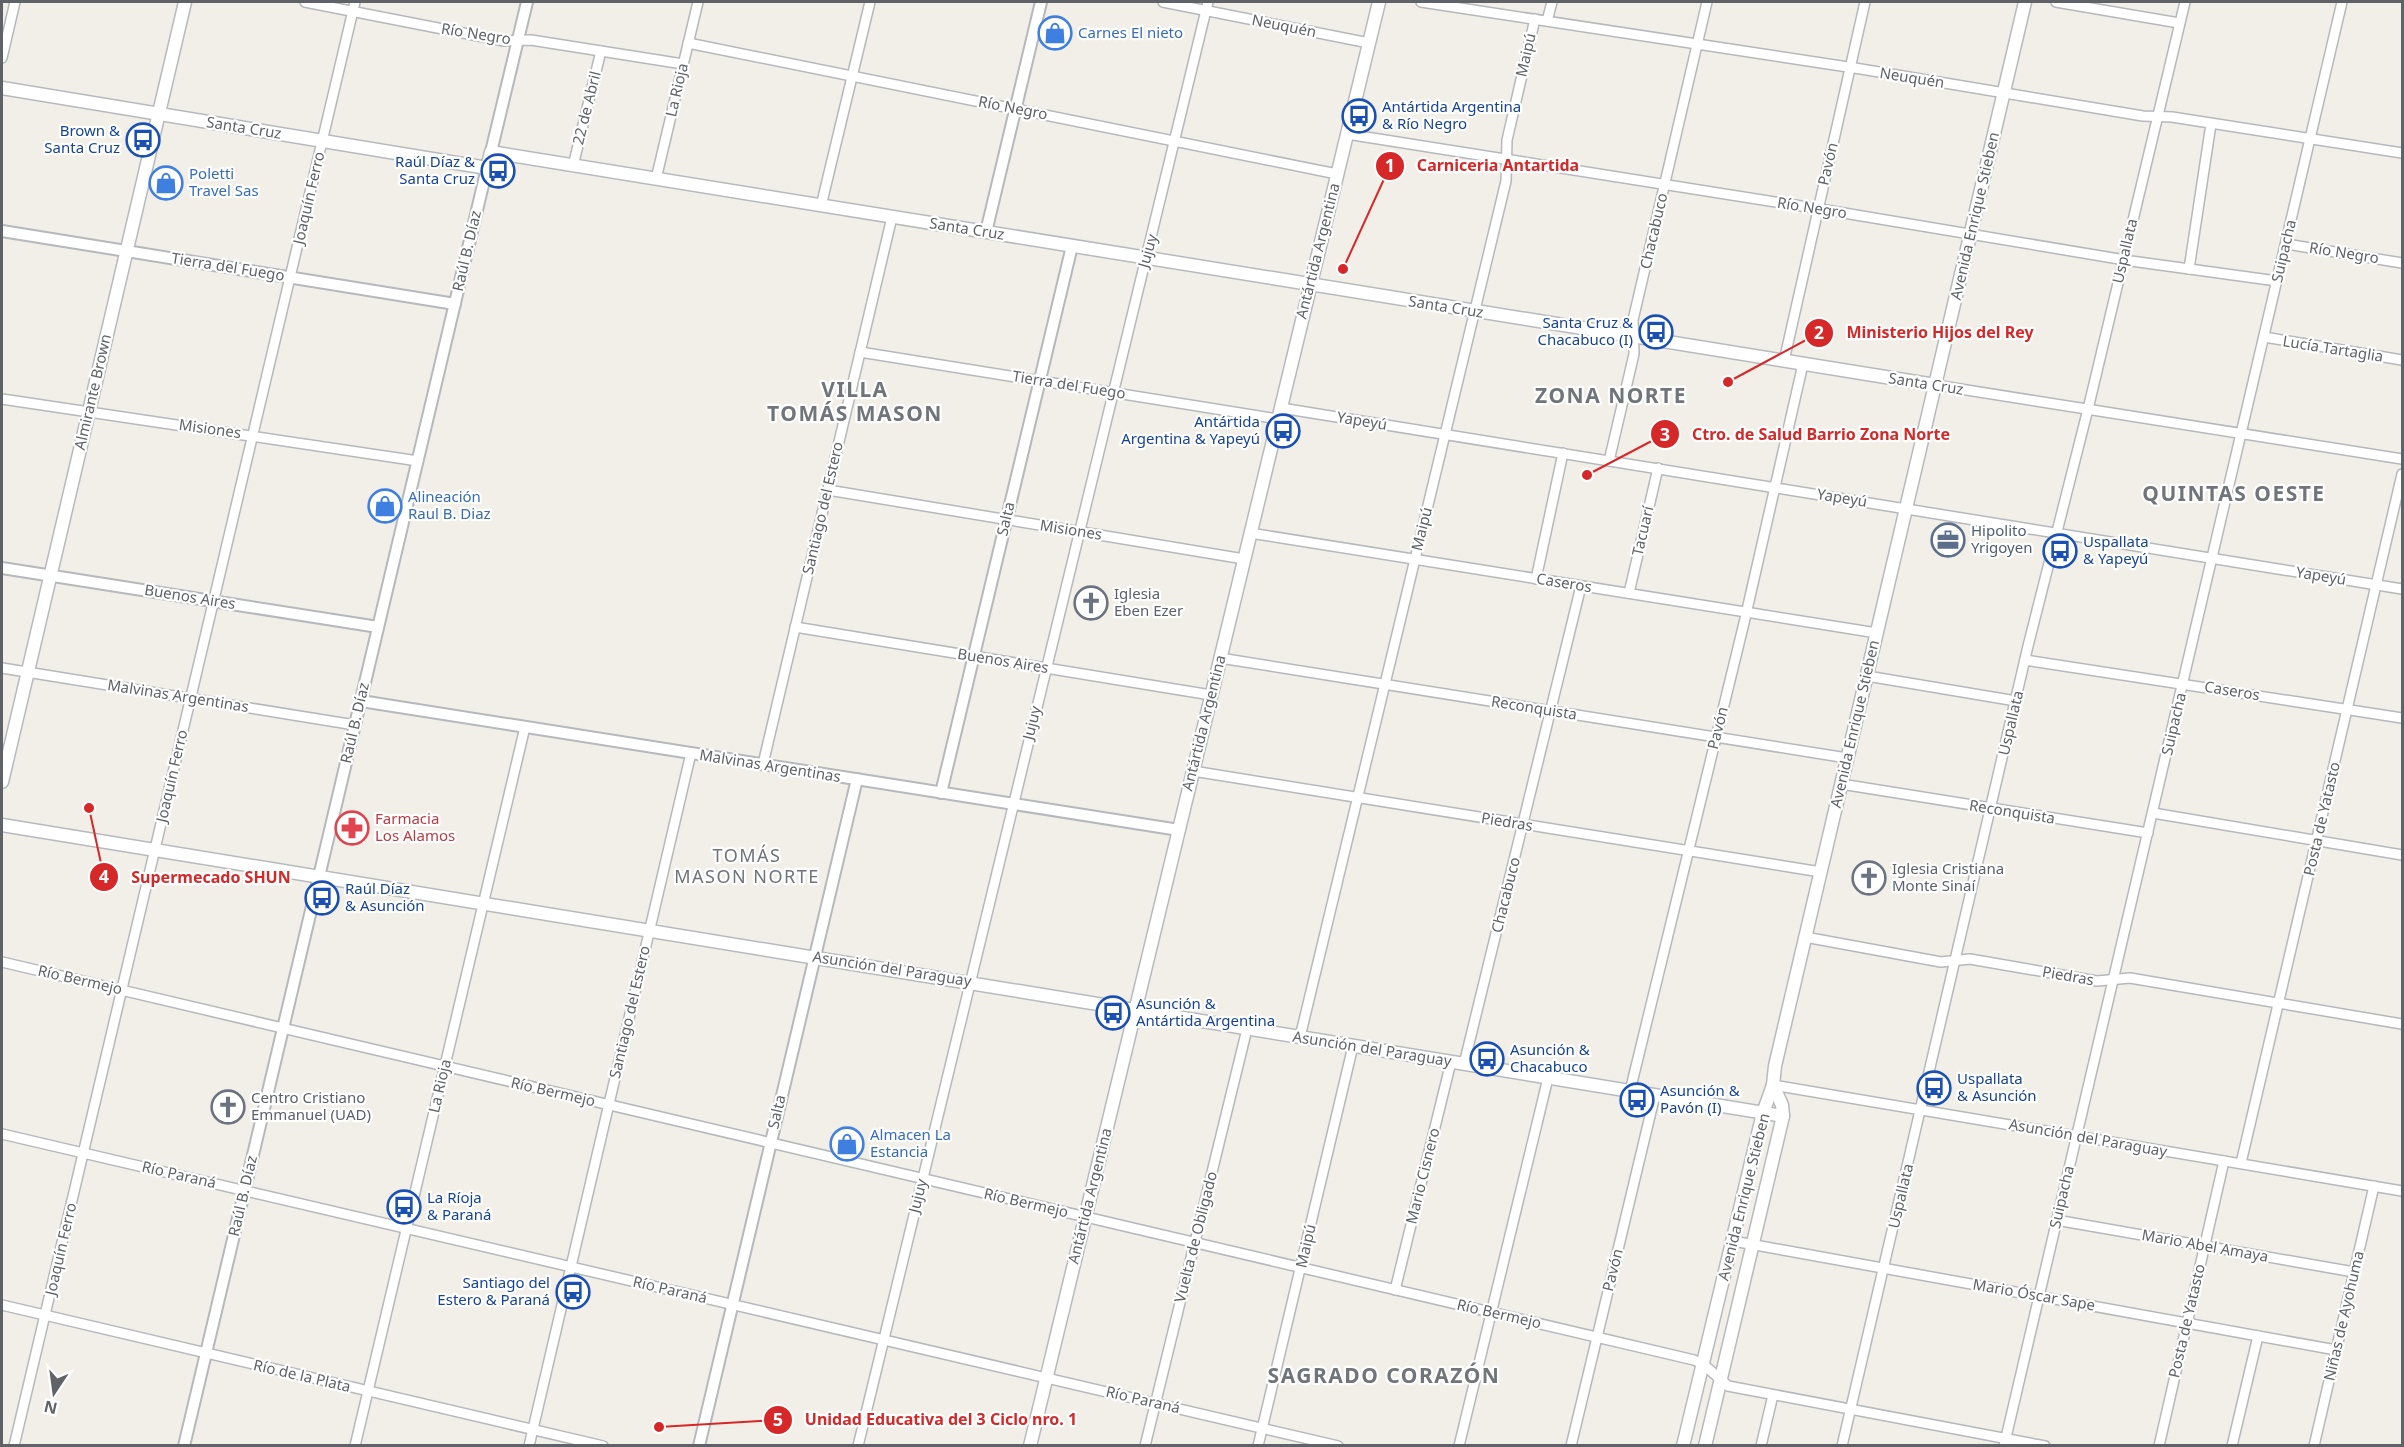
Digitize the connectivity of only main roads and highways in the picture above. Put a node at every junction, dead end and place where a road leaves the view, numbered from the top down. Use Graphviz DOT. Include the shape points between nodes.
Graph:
graph roads {
  1 [pos="185,2"];
  2 [pos="1379,2"];
  3 [pos="2025,2"];
  4 [pos="2,88"];
  5 [pos="159,114"];
  6 [pos="491,152"];
  7 [pos="487,168"];
  8 [pos="1310,285"];
  9 [pos="1935,385"];
  10 [pos="2,783"];
  11 [pos="2,825"];
  12 [pos="1135,1010"];
  13 [pos="1773,1085"];
  14 [pos="1763,1113"];
  15 [pos="1783,1116"];
  16 [pos="1030,1446"];
  17 [pos="1683,1446"];
  18 [pos="1705,1446"];
  1 -- 5 [label="main road, Almirante Brown"];
  2 -- 8 [label="main road, Antártida Argentina"];
  3 -- 9 [label="main road, Avenida Enrique Stieben"];
  4 -- 5 [label="main road, Santa Cruz"];
  5 -- 7 [label="main road, Santa Cruz"];
  5 -- 10 [label="main road, Almirante Brown"];
  6 -- 7 [label="main road, Raúl B. Díaz"];
  6 -- 8 [label="main road, Santa Cruz"];
  8 -- 9 [label="main road, Santa Cruz"];
  8 -- 12 [label="main road, Antártida Argentina"];
  9 -- 13 [label="main road, Avenida Enrique Stieben"];
  11 -- 12 [label="main road, Asunción del Paraguay"];
  12 -- 14 [label="main road, Asunción del Paraguay"];
  12 -- 16 [label="main road, Antártida Argentina"];
  13 -- 14 [label="main road, Avenida Enrique Stieben"];
  13 -- 15 [label="main road"];
  14 -- 15 [label="main road, Asunción del Paraguay"];
  14 -- 17 [label="main road, Avenida Enrique Stieben"];
  15 -- 18 [label="main road, Avenida Enrique Stieben"];
}
